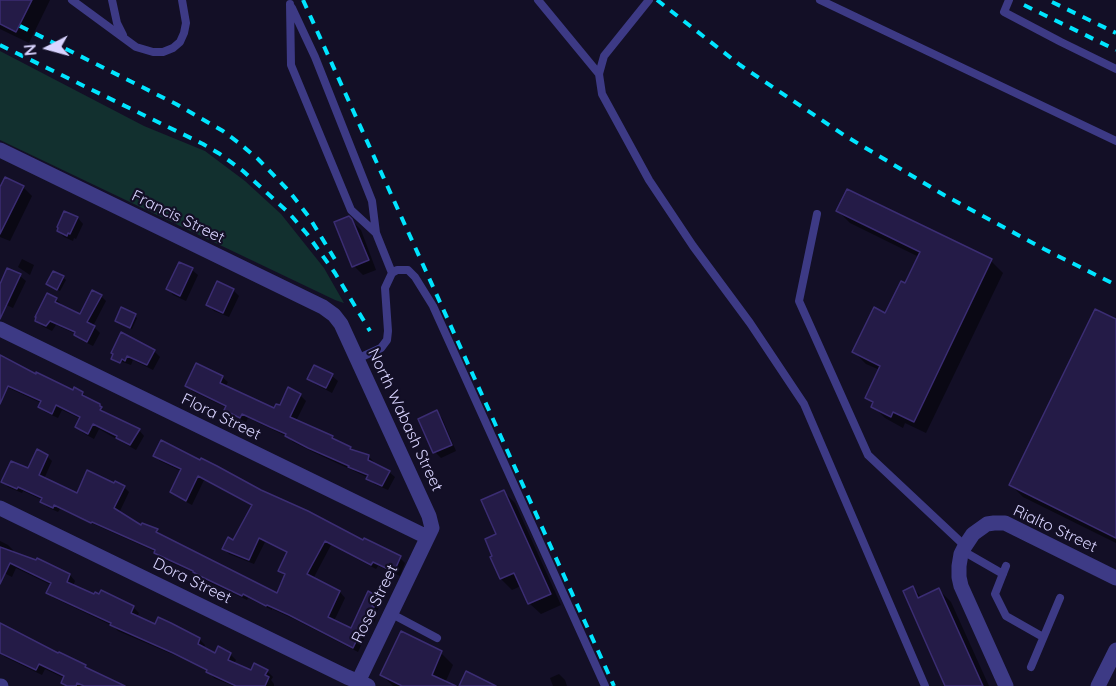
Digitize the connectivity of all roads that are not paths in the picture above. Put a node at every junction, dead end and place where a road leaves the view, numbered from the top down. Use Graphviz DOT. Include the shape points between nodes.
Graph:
graph roads {
  1 [pos="72,0"];
  2 [pos="112,0"];
  3 [pos="182,0"];
  4 [pos="538,0"];
  5 [pos="649,0"];
  6 [pos="820,0"];
  7 [pos="1010,0"];
  8 [pos="288,2"];
  9 [pos="124,38"];
  10 [pos="1116,69"];
  11 [pos="600,75"];
  12 [pos="1116,141"];
  13 [pos="0,151"];
  14 [pos="817,214"];
  15 [pos="376,233"];
  16 [pos="392,273"];
  17 [pos="337,319"];
  18 [pos="0,329"];
  19 [pos="357,359"];
  20 [pos="0,508"];
  21 [pos="427,537"];
  22 [pos="964,548"];
  23 [pos="1116,578"];
  24 [pos="1060,598"];
  25 [pos="390,613"];
  26 [pos="1043,637"];
  27 [pos="437,638"];
  28 [pos="1116,650"];
  29 [pos="1031,667"];
  30 [pos="360,684"];
  31 [pos="605,686"];
  32 [pos="925,686"];
  33 [pos="1006,686"];
  34 [pos="1098,686"];
  1 -- 9 [label="lane"];
  2 -- 9 [label="lane"];
  3 -- 9 [label="lane" via="186,23 180,42 173,48 163,52 143,50"];
  4 -- 11 [label="lane"];
  5 -- 11 [label="lane" via="604,56"];
  6 -- 12 [label="lane"];
  7 -- 10 [label="lane" via="1004,12"];
  8 -- 15 [label="lane" via="315,57 372,201"];
  8 -- 15 [label="lane" via="291,66 351,210"];
  11 -- 32 [label="lane" via="602,94 649,180 804,404"];
  13 -- 17 [label="street, Francis Street" via="322,307"];
  14 -- 22 [label="lane" via="799,300 868,454"];
  15 -- 16 [label="lane"];
  16 -- 19 [label="lane" via="385,288 387,340 381,348"];
  16 -- 31 [label="lane" via="408,270 433,306"];
  17 -- 19 [label="street, North Wabash Street"];
  18 -- 21 [label="street, Flora Street"];
  19 -- 21 [label="street, North Wabash Street" via="429,516 432,528"];
  20 -- 30 [label="street, Dora Street"];
  21 -- 25 [label="street, Rose Street"];
  22 -- 23 [label="street, Rialto Street" via="973,534 987,524 1005,524"];
  22 -- 26 [label="lane" via="1005,570 995,594 1006,616"];
  22 -- 33 [label="street" via="959,566 961,586"];
  24 -- 26 [label="lane"];
  25 -- 27 [label="lane"];
  25 -- 30 [label="street, Rose Street"];
  26 -- 29 [label="lane"];
  28 -- 34 [label="street"];
}
